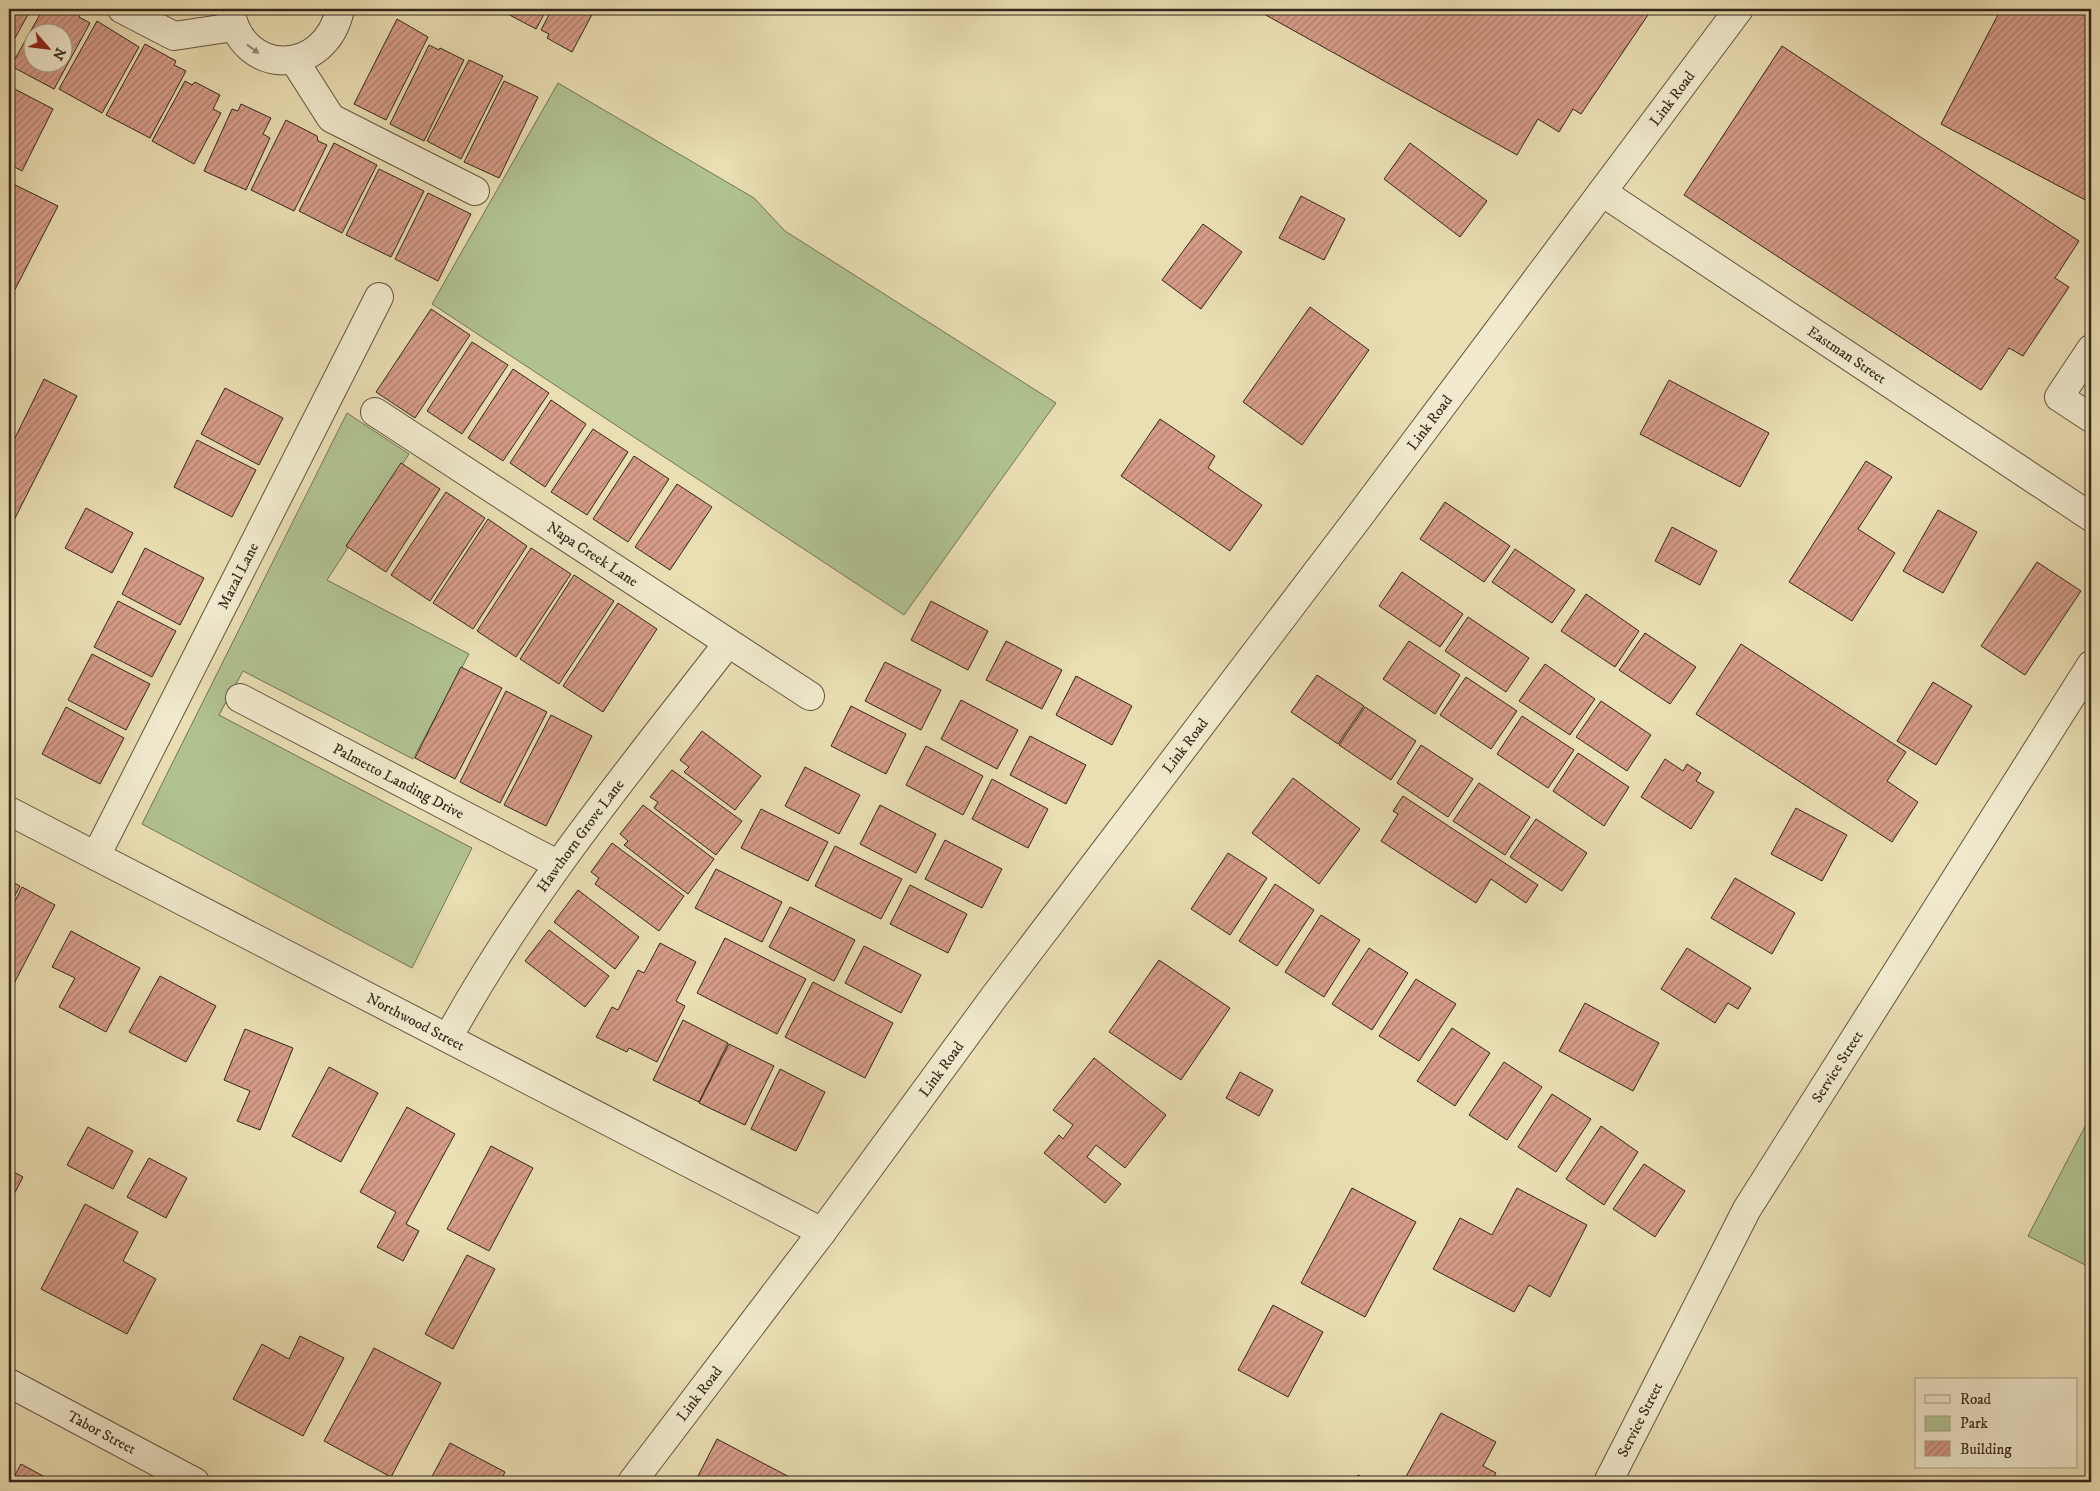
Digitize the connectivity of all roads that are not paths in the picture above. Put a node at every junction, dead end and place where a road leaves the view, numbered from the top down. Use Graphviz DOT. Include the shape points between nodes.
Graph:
graph roads {
  1 [pos="122,9"];
  2 [pos="340,9"];
  3 [pos="1739,9"];
  4 [pos="232,18"];
  5 [pos="294,60"];
  6 [pos="475,191"];
  7 [pos="1602,192"];
  8 [pos="379,297"];
  9 [pos="2091,349"];
  10 [pos="375,412"];
  11 [pos="2091,418"];
  12 [pos="2091,517"];
  13 [pos="728,643"];
  14 [pos="2091,665"];
  15 [pos="810,696"];
  16 [pos="240,698"];
  17 [pos="9,811"];
  18 [pos="96,856"];
  19 [pos="557,864"];
  20 [pos="448,1038"];
  21 [pos="822,1232"];
  22 [pos="9,1383"];
  23 [pos="196,1482"];
  24 [pos="632,1482"];
  25 [pos="1608,1482"];
  1 -- 4 [label="street" via="174,36"];
  2 -- 5 [label="street" via="337,26 327,42 312,54"];
  3 -- 7 [label="street, Link Road"];
  4 -- 5 [label="street, one-way" via="244,42 258,54 275,60"];
  5 -- 6 [label="street" via="331,118"];
  7 -- 12 [label="street, Eastman Street"];
  7 -- 21 [label="street, Link Road" via="994,997"];
  8 -- 18 [label="street, Mazal Lane"];
  9 -- 11 [label="street" via="2059,397"];
  10 -- 13 [label="street, Napa Creek Lane"];
  13 -- 15 [label="street, Napa Creek Lane"];
  13 -- 19 [label="street, Hawthorn Grove Lane"];
  14 -- 25 [label="street, Service Street" via="1746,1208"];
  16 -- 19 [label="street, Palmetto Landing Drive"];
  17 -- 18 [label="street, Northwood Street"];
  18 -- 20 [label="street, Northwood Street"];
  19 -- 20 [label="street, Hawthorn Grove Lane" via="477,985"];
  20 -- 21 [label="street, Northwood Street"];
  21 -- 24 [label="street, Link Road"];
  22 -- 23 [label="street, Tabor Street"];
}
